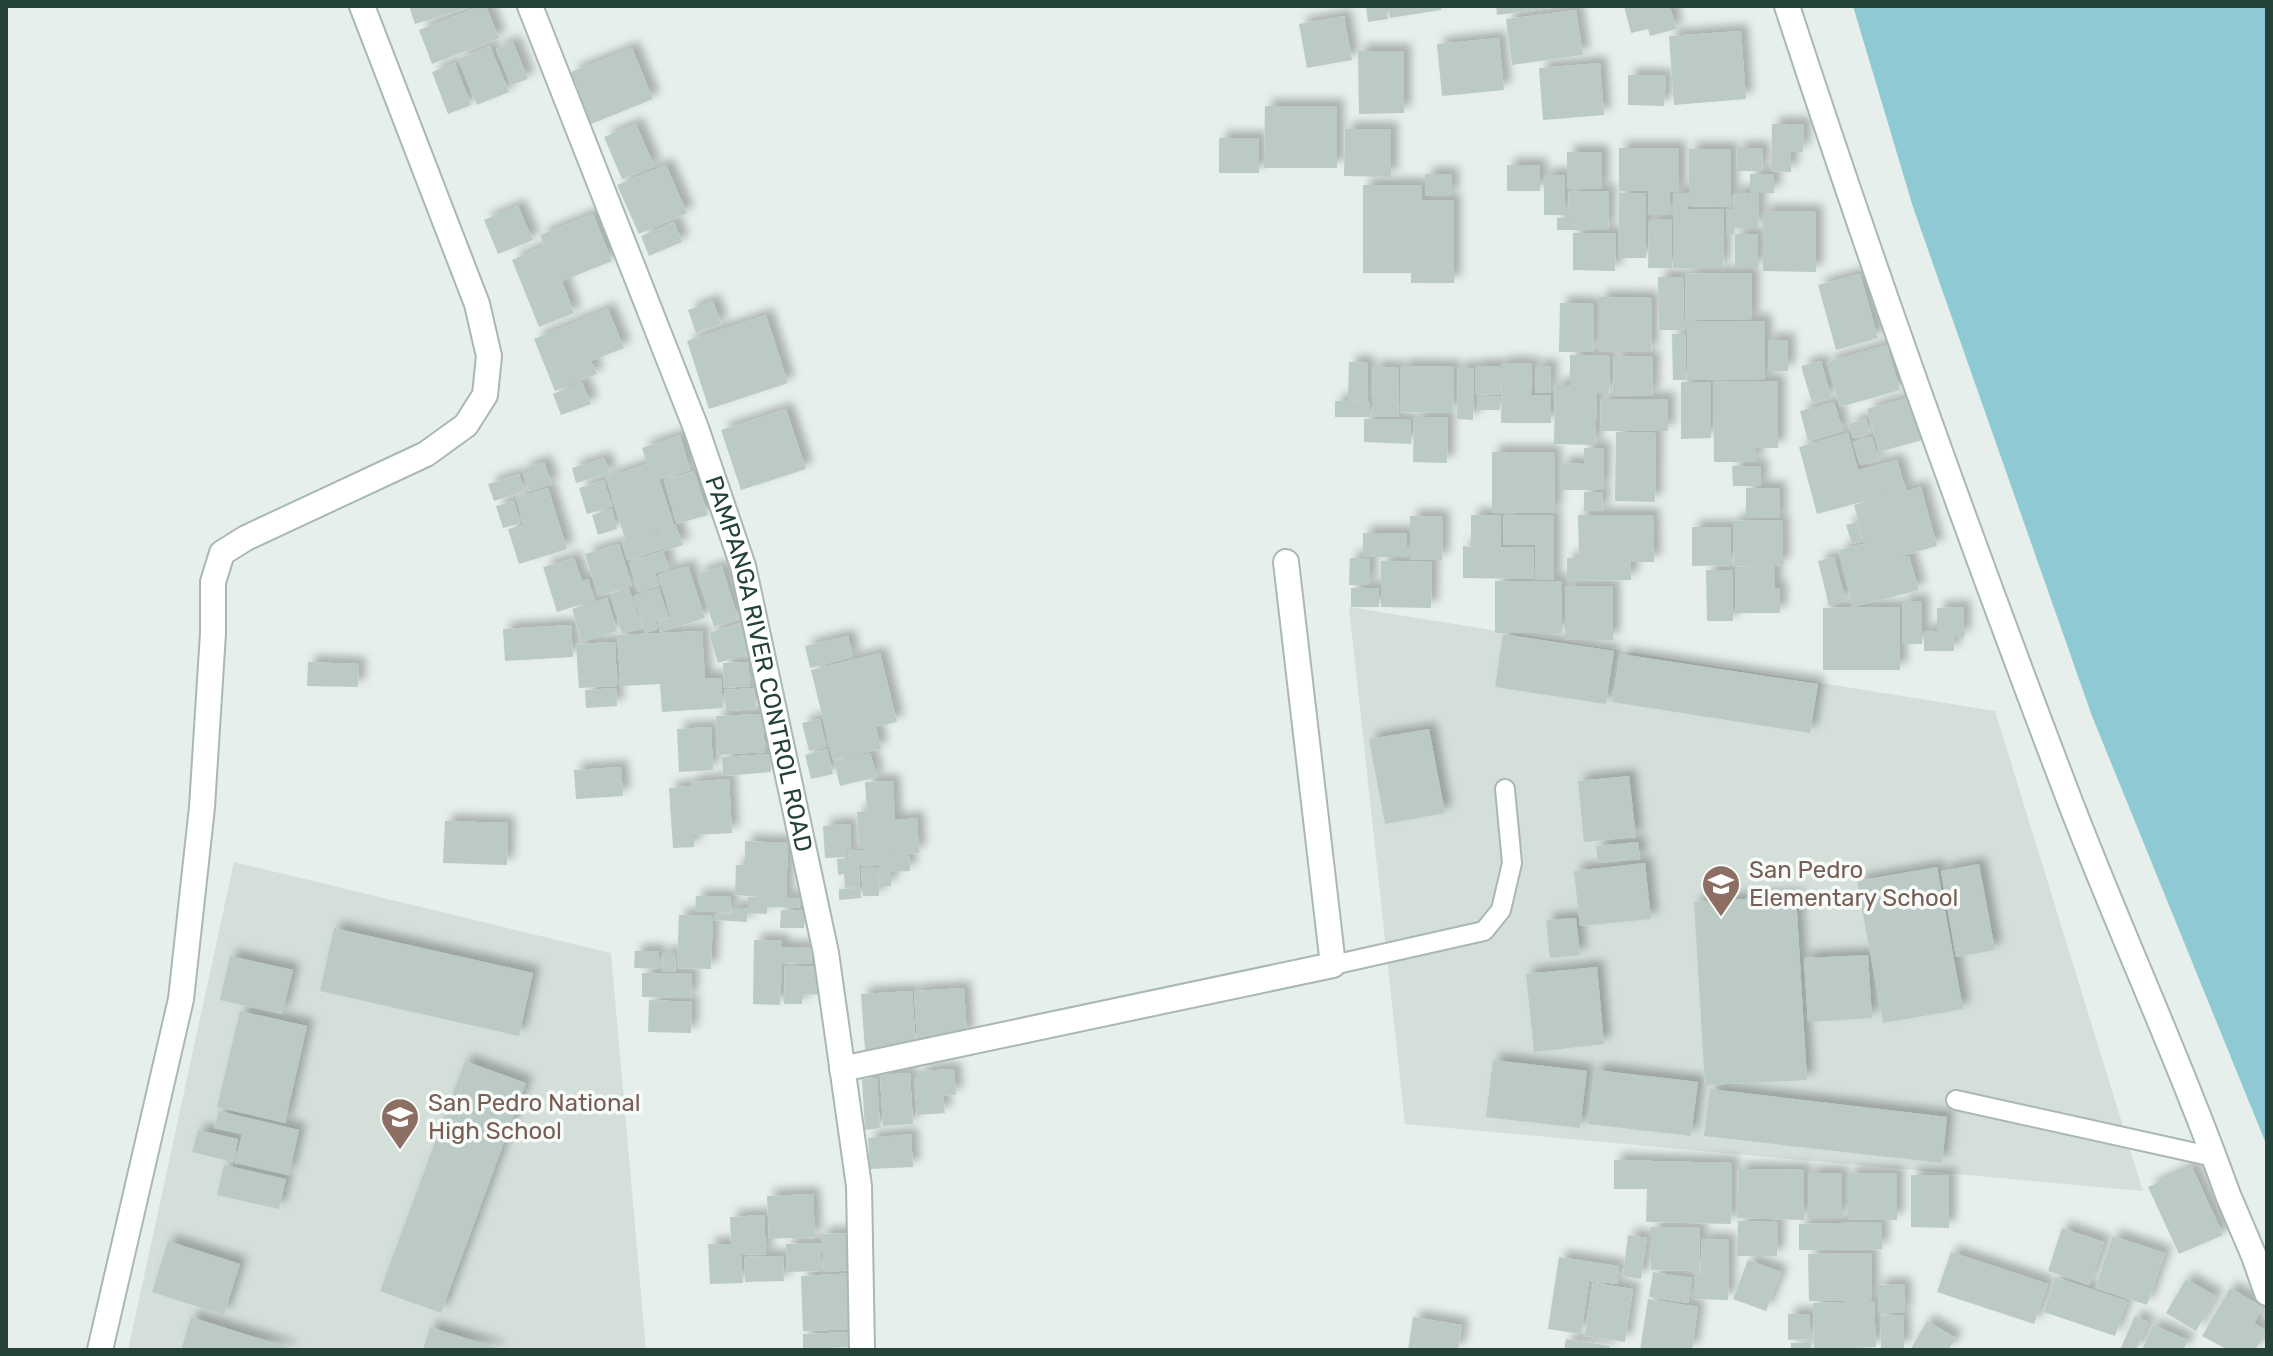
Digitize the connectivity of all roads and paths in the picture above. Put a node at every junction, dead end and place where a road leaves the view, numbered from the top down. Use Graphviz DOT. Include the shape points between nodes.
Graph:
graph roads {
  1 [pos="362,6"];
  2 [pos="530,6"];
  3 [pos="1787,6"];
  4 [pos="1286,562"];
  5 [pos="1505,789"];
  6 [pos="1333,965"];
  7 [pos="842,1069"];
  8 [pos="1956,1100"];
  9 [pos="2214,1157"];
  10 [pos="2267,1293"];
  11 [pos="100,1350"];
  12 [pos="862,1350"];
  1 -- 11 [label="street" via="477,304 489,356 485,395 466,425 426,454 222,553 213,582 202,807 181,999"];
  2 -- 7 [label="street, PAMPANGA RIVER CONTROL ROAD" via="696,428 743,566 811,875"];
  3 -- 9 [label="street" via="1979,558 2070,802"];
  4 -- 6 [label="street"];
  5 -- 6 [label="lane" via="1512,863 1501,910 1484,931"];
  6 -- 7 [label="street"];
  7 -- 12 [label="street, PAMPANGA RIVER CONTROL ROAD" via="859,1186"];
  8 -- 9 [label="lane"];
  9 -- 10 [label="street"];
}
